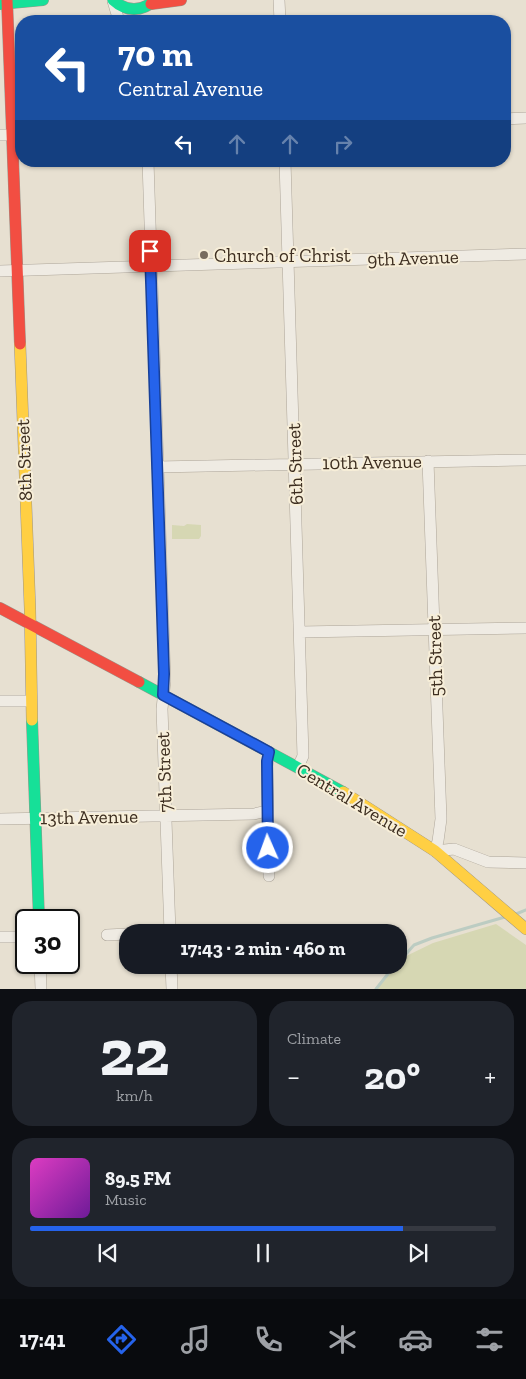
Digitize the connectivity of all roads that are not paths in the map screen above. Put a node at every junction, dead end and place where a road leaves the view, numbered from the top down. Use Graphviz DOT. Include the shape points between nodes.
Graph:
graph roads {
  1 [pos="44,0"];
  2 [pos="113,0"];
  3 [pos="181,0"];
  4 [pos="279,0"];
  5 [pos="5,2"];
  6 [pos="151,3"];
  7 [pos="117,15"];
  8 [pos="146,15"];
  9 [pos="280,15"];
  10 [pos="526,118"];
  11 [pos="511,119"];
  12 [pos="11,135"];
  13 [pos="148,167"];
  14 [pos="285,167"];
  15 [pos="526,254"];
  16 [pos="288,262"];
  17 [pos="151,266"];
  18 [pos="16,270"];
  19 [pos="0,271"];
  20 [pos="526,460"];
  21 [pos="428,461"];
  22 [pos="295,464"];
  23 [pos="158,467"];
  24 [pos="0,608"];
  25 [pos="30,624"];
  26 [pos="526,628"];
  27 [pos="434,630"];
  28 [pos="300,632"];
  29 [pos="163,695"];
  30 [pos="0,701"];
  31 [pos="31,701"];
  32 [pos="269,752"];
  33 [pos="298,766"];
  34 [pos="267,811"];
  35 [pos="166,816"];
  36 [pos="36,818"];
  37 [pos="0,819"];
  38 [pos="435,851"];
  39 [pos="526,863"];
  40 [pos="269,876"];
  41 [pos="39,909"];
  42 [pos="170,924"];
  43 [pos="526,929"];
  44 [pos="119,934"];
  45 [pos="107,935"];
  46 [pos="0,937"];
  47 [pos="15,937"];
  48 [pos="40,974"];
  49 [pos="171,974"];
  50 [pos="41,989"];
  51 [pos="172,989"];
  1 -- 5 [label="street"];
  2 -- 6 [label="street" via="120,7 132,10"];
  2 -- 7 [label="street"];
  3 -- 6 [label="street"];
  4 -- 9 [label="street"];
  5 -- 12 [label="street, 8th Street"];
  6 -- 8 [label="street"];
  10 -- 11 [label="street"];
  12 -- 18 [label="street, 8th Street"];
  13 -- 17 [label="street, 7th Street"];
  14 -- 16 [label="street, 6th Street"];
  15 -- 16 [label="street, 9th Avenue"];
  16 -- 17 [label="street, 9th Avenue"];
  16 -- 22 [label="street, 6th Street"];
  17 -- 18 [label="street, 9th Avenue"];
  17 -- 23 [label="street, 7th Street"];
  18 -- 19 [label="street, 9th Avenue"];
  18 -- 25 [label="street, 8th Street"];
  20 -- 21 [label="street, 10th Avenue"];
  21 -- 22 [label="street, 10th Avenue"];
  21 -- 27 [label="street, 5th Street"];
  22 -- 23 [label="street, 10th Avenue"];
  22 -- 28 [label="street, 6th Street"];
  23 -- 29 [label="street, 7th Street"];
  24 -- 25 [label="street, Central Avenue"];
  25 -- 29 [label="street, Central Avenue"];
  25 -- 31 [label="street, 8th Street"];
  26 -- 27 [label="street"];
  27 -- 28 [label="street"];
  27 -- 38 [label="street, 5th Street" via="441,819"];
  28 -- 33 [label="street, 6th Street" via="303,756"];
  29 -- 32 [label="street, Central Avenue"];
  29 -- 35 [label="street, 7th Street"];
  30 -- 31 [label="street"];
  31 -- 36 [label="street, 8th Street"];
  32 -- 33 [label="street, Central Avenue"];
  32 -- 34 [label="street"];
  33 -- 38 [label="street, Central Avenue"];
  34 -- 35 [label="street, 13th Avenue"];
  34 -- 40 [label="street"];
  35 -- 36 [label="street, 13th Avenue"];
  35 -- 42 [label="street, 7th Street"];
  36 -- 37 [label="street, 13th Avenue"];
  36 -- 41 [label="street, 8th Street"];
  38 -- 39 [label="street" via="454,849 488,862"];
  38 -- 43 [label="street, Central Avenue"];
  44 -- 45 [label="street"];
  46 -- 47 [label="street"];
  48 -- 50 [label="street"];
  49 -- 51 [label="street"];
}
